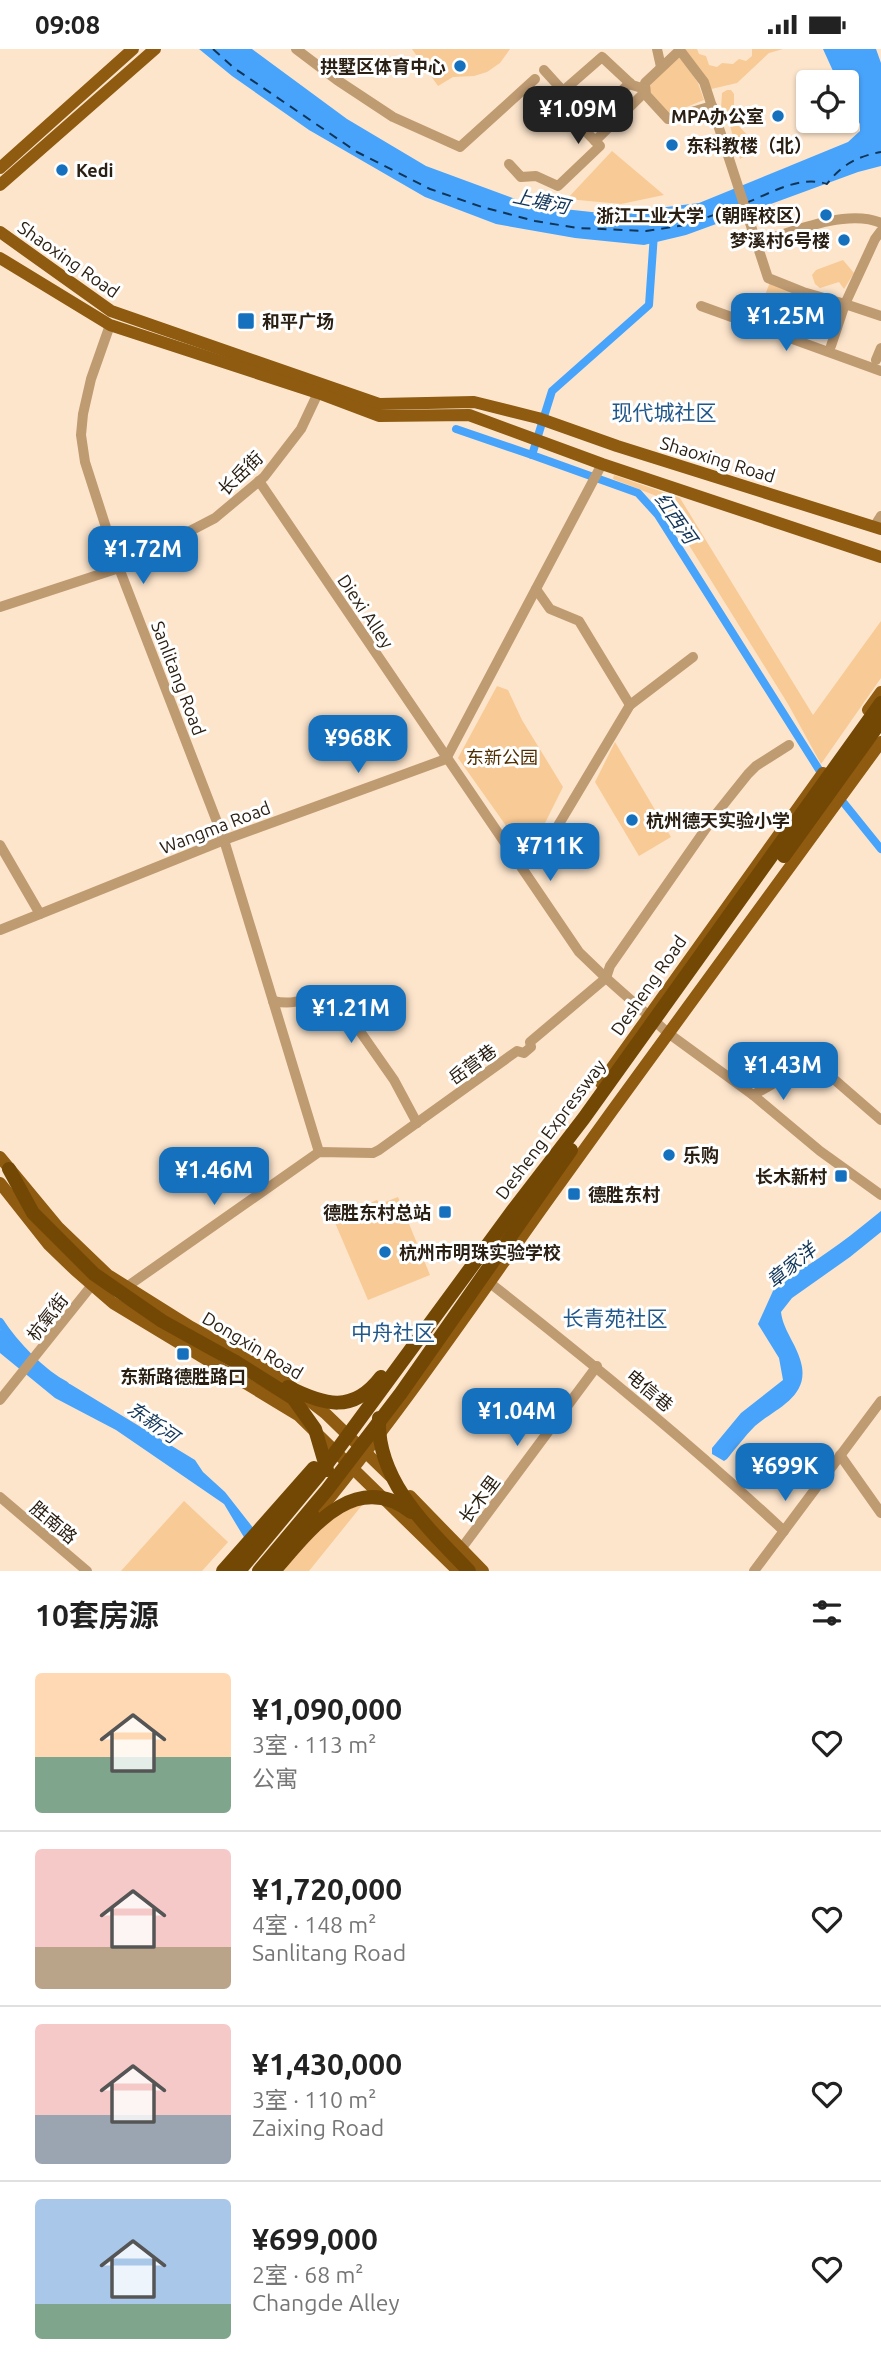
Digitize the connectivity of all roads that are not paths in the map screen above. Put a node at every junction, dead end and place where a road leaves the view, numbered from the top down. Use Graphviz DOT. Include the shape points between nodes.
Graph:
graph roads {
  1 [pos="133,49"];
  2 [pos="296,49"];
  3 [pos="657,49"];
  4 [pos="679,50"];
  5 [pos="152,52"];
  6 [pos="599,53"];
  7 [pos="661,67"];
  8 [pos="544,70"];
  9 [pos="535,79"];
  10 [pos="630,83"];
  11 [pos="559,87"];
  12 [pos="645,90"];
  13 [pos="559,104"];
  14 [pos="712,106"];
  15 [pos="544,122"];
  16 [pos="582,128"];
  17 [pos="595,141"];
  18 [pos="509,164"];
  19 [pos="0,168"];
  20 [pos="0,185"];
  21 [pos="881,223"];
  22 [pos="881,231"];
  23 [pos="0,232"];
  24 [pos="757,243"];
  25 [pos="0,258"];
  26 [pos="845,304"];
  27 [pos="701,306"];
  28 [pos="881,316"];
  29 [pos="110,325"];
  30 [pos="831,346"];
  31 [pos="881,348"];
  32 [pos="876,361"];
  33 [pos="881,371"];
  34 [pos="318,393"];
  35 [pos="597,473"];
  36 [pos="259,481"];
  37 [pos="879,524"];
  38 [pos="881,557"];
  39 [pos="119,568"];
  40 [pos="536,589"];
  41 [pos="0,607"];
  42 [pos="693,657"];
  43 [pos="881,692"];
  44 [pos="881,703"];
  45 [pos="630,705"];
  46 [pos="881,721"];
  47 [pos="881,741"];
  48 [pos="789,745"];
  49 [pos="446,759"];
  50 [pos="224,840"];
  51 [pos="0,845"];
  52 [pos="514,858"];
  53 [pos="40,914"];
  54 [pos="0,930"];
  55 [pos="606,978"];
  56 [pos="273,1001"];
  57 [pos="649,1014"];
  58 [pos="668,1033"];
  59 [pos="753,1095"];
  60 [pos="881,1120"];
  61 [pos="417,1123"];
  62 [pos="319,1152"];
  63 [pos="4,1163"];
  64 [pos="0,1182"];
  65 [pos="881,1195"];
  66 [pos="514,1209"];
  67 [pos="489,1283"];
  68 [pos="92,1285"];
  69 [pos="125,1288"];
  70 [pos="398,1357"];
  71 [pos="597,1366"];
  72 [pos="270,1382"];
  73 [pos="0,1400"];
  74 [pos="881,1401"];
  75 [pos="352,1439"];
  76 [pos="367,1451"];
  77 [pos="340,1455"];
  78 [pos="840,1455"];
  79 [pos="355,1468"];
  80 [pos="0,1497"];
  81 [pos="881,1513"];
  82 [pos="423,1522"];
  83 [pos="784,1531"];
  84 [pos="296,1545"];
  85 [pos="461,1549"];
  86 [pos="257,1570"];
  87 [pos="87,1571"];
  88 [pos="223,1571"];
  89 [pos="458,1571"];
  90 [pos="469,1571"];
  91 [pos="483,1571"];
  92 [pos="754,1571"];
  1 -- 19 [label="main road"];
  2 -- 9 [label="street" via="393,117 460,147"];
  3 -- 7 [label="street"];
  4 -- 7 [label="street"];
  4 -- 14 [label="street" via="704,82"];
  5 -- 20 [label="main road"];
  6 -- 10 [label="street"];
  6 -- 11 [label="street" via="563,91"];
  7 -- 12 [label="street" via="645,83"];
  8 -- 11 [label="street"];
  10 -- 12 [label="street"];
  10 -- 16 [label="street"];
  11 -- 13 [label="street"];
  12 -- 14 [label="street" via="668,120"];
  12 -- 17 [label="street"];
  13 -- 15 [label="street"];
  13 -- 16 [label="street"];
  14 -- 24 [label="street"];
  16 -- 17 [label="street"];
  17 -- 18 [label="street" via="600,146 558,186 536,176 521,177"];
  21 -- 24 [label="street" via="868,217 840,221"];
  22 -- 26 [label="street"];
  23 -- 37 [label="main road, Shaoxing Road" via="111,310 379,404 474,401"];
  24 -- 26 [label="street" via="768,278"];
  25 -- 29 [label="main road, Shaoxing Road"];
  26 -- 28 [label="street"];
  26 -- 30 [label="street"];
  27 -- 33 [label="street"];
  29 -- 34 [label="main road, Shaoxing Road"];
  29 -- 39 [label="street, Sanlitang Road" via="91,379 81,435 85,462"];
  31 -- 32 [label="street"];
  34 -- 35 [label="main road, Shaoxing Road" via="379,416 469,415 536,441"];
  34 -- 36 [label="street, 长岳街" via="301,429"];
  35 -- 38 [label="main road, Shaoxing Road"];
  35 -- 40 [label="street"];
  36 -- 39 [label="street, 长岳街" via="215,518"];
  36 -- 49 [label="street, Diexi Alley"];
  39 -- 41 [label="street, 长岳街"];
  39 -- 50 [label="street, Sanlitang Road"];
  40 -- 45 [label="street" via="550,609 579,621"];
  40 -- 49 [label="street"];
  42 -- 45 [label="street"];
  43 -- 57 [label="main road, Desheng Road"];
  44 -- 66 [label="highway, Desheng Expressway"];
  45 -- 52 [label="street" via="552,834"];
  46 -- 86 [label="highway, Desheng Expressway" via="401,1393 335,1480"];
  47 -- 58 [label="main road"];
  48 -- 55 [label="street, 岳营巷" via="756,766 724,804"];
  49 -- 50 [label="street, Wangma Road"];
  49 -- 52 [label="street, Diexi Alley"];
  50 -- 53 [label="street, Wangma Road"];
  50 -- 56 [label="street, Sanlitang Road"];
  51 -- 53 [label="street"];
  52 -- 55 [label="street, Diexi Alley" via="579,952"];
  53 -- 54 [label="street, Wangma Road"];
  55 -- 57 [label="street, Diexi Alley"];
  55 -- 61 [label="street, 岳营巷" via="530,1042 524,1053 517,1051"];
  56 -- 61 [label="street" via="299,1003 331,990 394,1080"];
  56 -- 62 [label="street, Sanlitang Road"];
  57 -- 58 [label="street, Diexi Alley"];
  57 -- 75 [label="main road, Desheng Road"];
  58 -- 59 [label="street, Diexi Alley"];
  58 -- 67 [label="main road"];
  59 -- 60 [label="street" via="813,1061"];
  59 -- 65 [label="street, Diexi Alley"];
  61 -- 62 [label="street, 岳营巷" via="373,1153"];
  62 -- 69 [label="street"];
  63 -- 69 [label="main road, Dongxin Road" via="58,1227"];
  63 -- 72 [label="highway" via="33,1213 74,1256 126,1298"];
  64 -- 68 [label="main road, Dongxin Road" via="49,1245"];
  66 -- 70 [label="highway" via="494,1225"];
  66 -- 86 [label="highway, Desheng Expressway" via="318,1476"];
  67 -- 71 [label="street, 电信巷"];
  67 -- 76 [label="main road"];
  68 -- 73 [label="street, 杭氧街"];
  68 -- 77 [label="main road, Dongxin Road" via="113,1303 298,1415"];
  69 -- 75 [label="main road, Dongxin Road" via="276,1375"];
  70 -- 72 [label="highway" via="372,1389 344,1402 320,1402"];
  70 -- 82 [label="highway" via="378,1421 381,1444 400,1490"];
  71 -- 83 [label="street, 电信巷"];
  71 -- 85 [label="street, 长木里"];
  72 -- 84 [label="highway" via="305,1412 325,1457 325,1485"];
  74 -- 78 [label="street"];
  75 -- 76 [label="main road, Dongxin Road"];
  75 -- 77 [label="main road, Desheng Road"];
  76 -- 79 [label="main road"];
  76 -- 85 [label="main road, Dongxin Road"];
  77 -- 79 [label="main road, Dongxin Road"];
  77 -- 86 [label="main road, Desheng Road" via="264,1547"];
  77 -- 88 [label="highway" via="318,1465"];
  78 -- 81 [label="street"];
  78 -- 83 [label="street"];
  79 -- 86 [label="main road"];
  79 -- 89 [label="main road, Dongxin Road"];
  80 -- 87 [label="street, 胜南路"];
  82 -- 84 [label="highway" via="392,1501 366,1497 332,1510"];
  82 -- 90 [label="highway"];
  83 -- 92 [label="street"];
  84 -- 86 [label="highway"];
  85 -- 91 [label="main road, Dongxin Road"];
}
